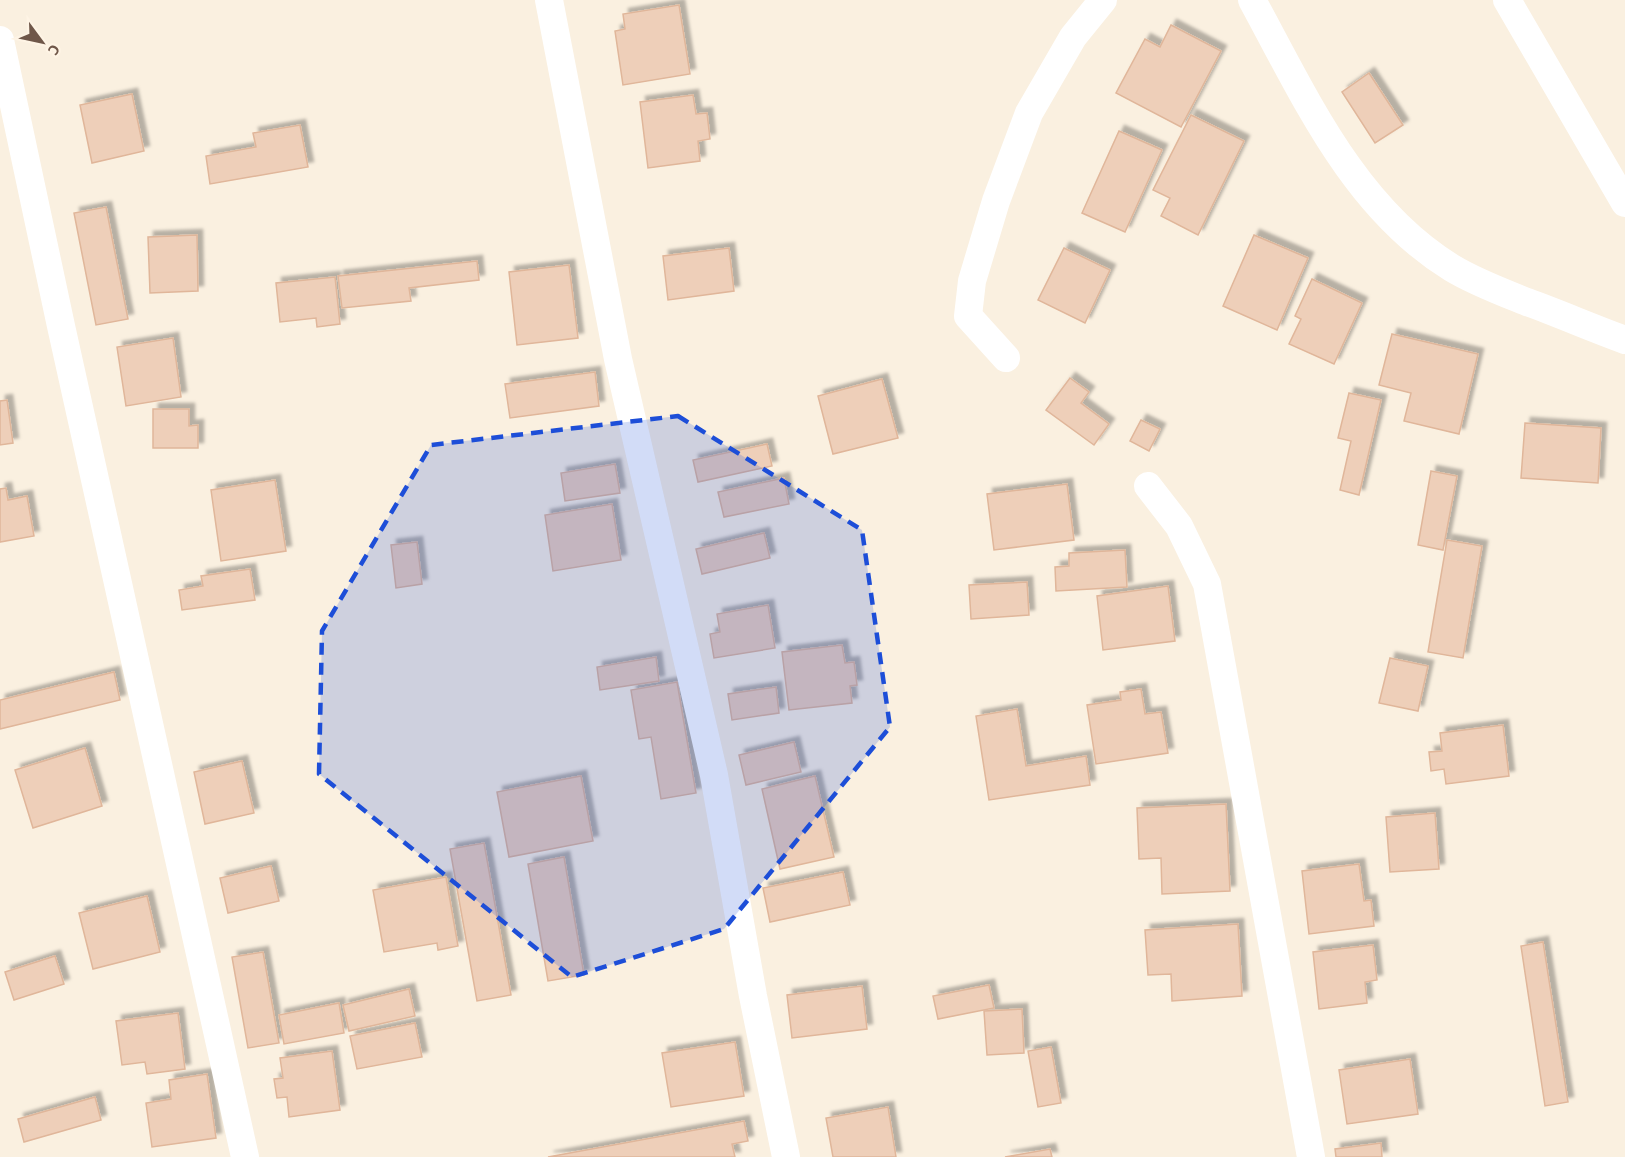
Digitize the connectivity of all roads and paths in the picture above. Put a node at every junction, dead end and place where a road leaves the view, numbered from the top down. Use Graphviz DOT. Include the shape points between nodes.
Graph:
graph roads {
  1 [pos="549,0"];
  2 [pos="1103,0"];
  3 [pos="1252,0"];
  4 [pos="1507,0"];
  5 [pos="0,40"];
  6 [pos="1625,203"];
  7 [pos="1625,340"];
  8 [pos="1006,358"];
  9 [pos="1148,486"];
  10 [pos="245,1157"];
  11 [pos="786,1157"];
  12 [pos="1311,1157"];
  1 -- 11 [label="street" via="618,359 714,775"];
  2 -- 8 [label="street" via="1073,37 1029,112 972,281 968,316"];
  3 -- 7 [label="street" via="1323,129 1369,194 1404,232 1452,268 1497,290"];
  4 -- 6 [label="street"];
  5 -- 10 [label="street"];
  9 -- 12 [label="street" via="1179,526 1207,584"];
}
